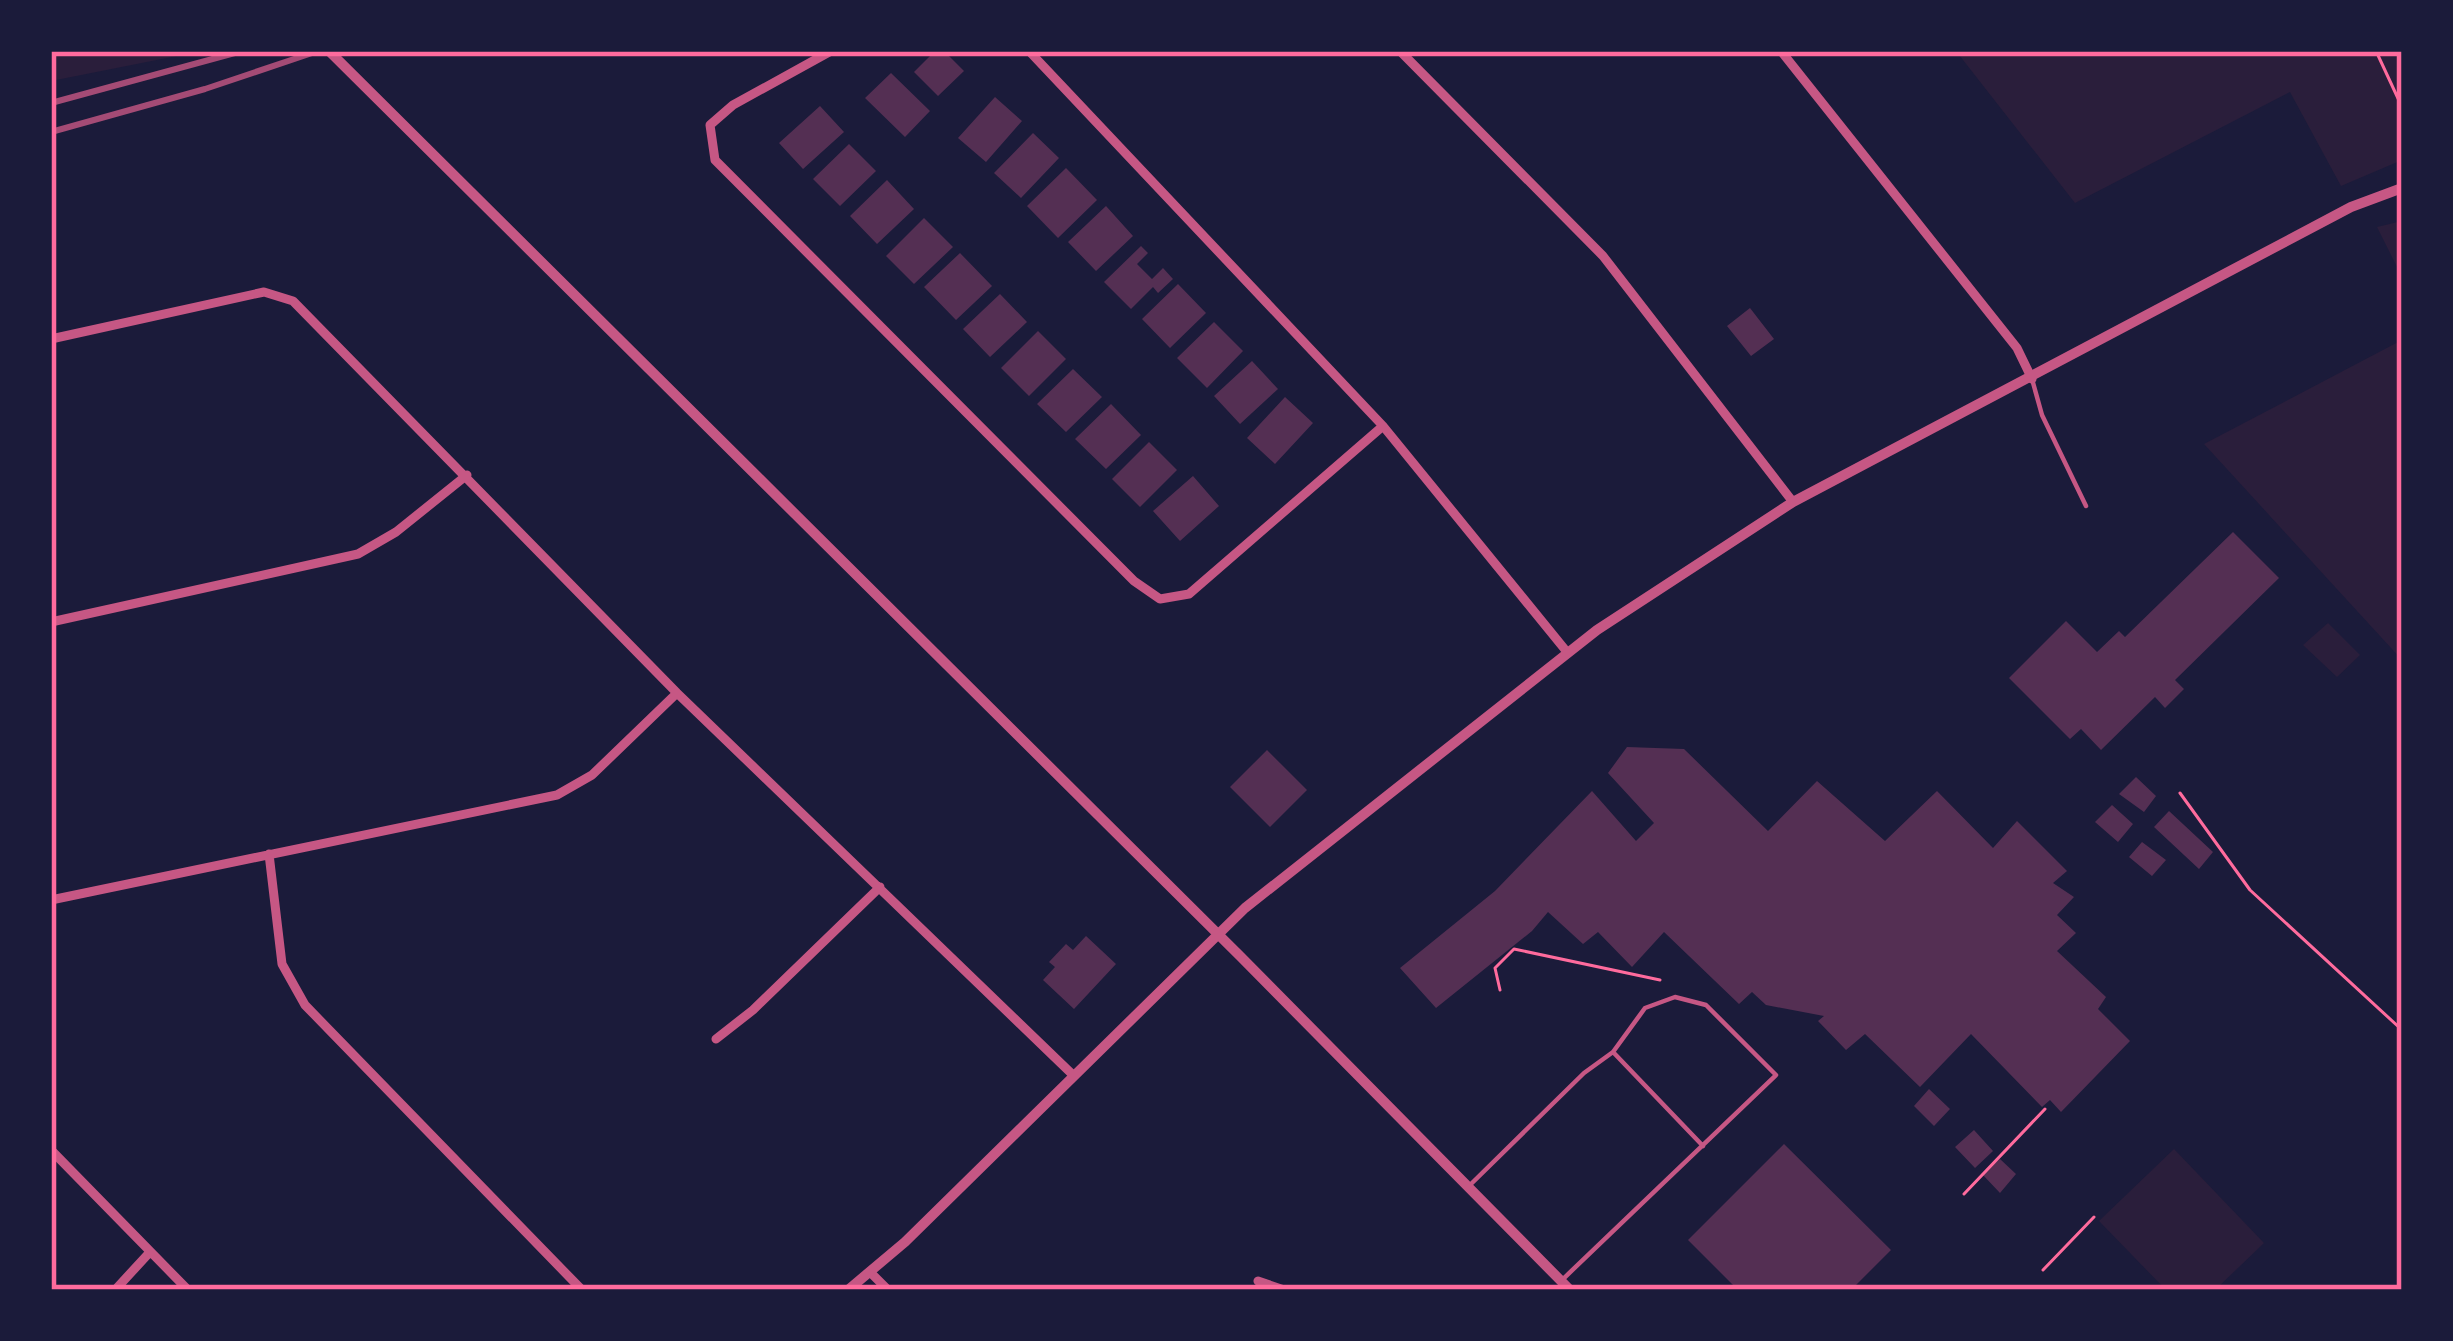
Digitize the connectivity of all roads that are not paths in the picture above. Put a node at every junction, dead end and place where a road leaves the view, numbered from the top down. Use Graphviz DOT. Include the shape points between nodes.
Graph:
graph roads {
  1 [pos="329,51"];
  2 [pos="831,51"];
  3 [pos="1029,51"];
  4 [pos="1400,51"];
  5 [pos="1781,51"];
  6 [pos="2402,188"];
  7 [pos="51,339"];
  8 [pos="2032,379"];
  9 [pos="1383,426"];
  10 [pos="466,475"];
  11 [pos="1793,502"];
  12 [pos="2086,506"];
  13 [pos="51,622"];
  14 [pos="1567,652"];
  15 [pos="677,693"];
  16 [pos="269,854"];
  17 [pos="880,887"];
  18 [pos="51,900"];
  19 [pos="1216,935"];
  20 [pos="716,1039"];
  21 [pos="1613,1052"];
  22 [pos="1073,1075"];
  23 [pos="1702,1146"];
  24 [pos="51,1150"];
  25 [pos="1467,1188"];
  26 [pos="150,1252"];
  27 [pos="871,1273"];
  28 [pos="1258,1281"];
  29 [pos="1566,1286"];
  30 [pos="115,1290"];
  31 [pos="188,1290"];
  32 [pos="582,1290"];
  33 [pos="848,1290"];
  34 [pos="887,1290"];
  35 [pos="1284,1290"];
  1 -- 19 [label="street"];
  2 -- 9 [label="street" via="710,125 715,160 1160,599 1189,594"];
  3 -- 9 [label="street"];
  4 -- 11 [label="street" via="1603,256"];
  5 -- 8 [label="street" via="2017,348"];
  6 -- 8 [label="street" via="2351,207"];
  7 -- 10 [label="street" via="264,292 293,301"];
  8 -- 11 [label="street"];
  8 -- 12 [label="lane"];
  9 -- 14 [label="street"];
  10 -- 13 [label="street" via="358,554"];
  10 -- 15 [label="street"];
  11 -- 14 [label="street"];
  14 -- 19 [label="street"];
  15 -- 16 [label="street" via="592,775 557,795"];
  15 -- 17 [label="street"];
  16 -- 18 [label="street"];
  16 -- 32 [label="street" via="282,964 304,1005"];
  17 -- 20 [label="street"];
  17 -- 22 [label="street"];
  19 -- 22 [label="street"];
  19 -- 25 [label="street"];
  21 -- 23 [label="lane"];
  21 -- 23 [label="lane" via="1645,1008 1691,998 1776,1075"];
  21 -- 25 [label="lane"];
  22 -- 27 [label="street"];
  23 -- 29 [label="lane"];
  24 -- 26 [label="street"];
  25 -- 29 [label="street"];
  26 -- 30 [label="street"];
  26 -- 31 [label="street"];
  27 -- 33 [label="street"];
  27 -- 34 [label="street"];
  28 -- 35 [label="street"];
}
